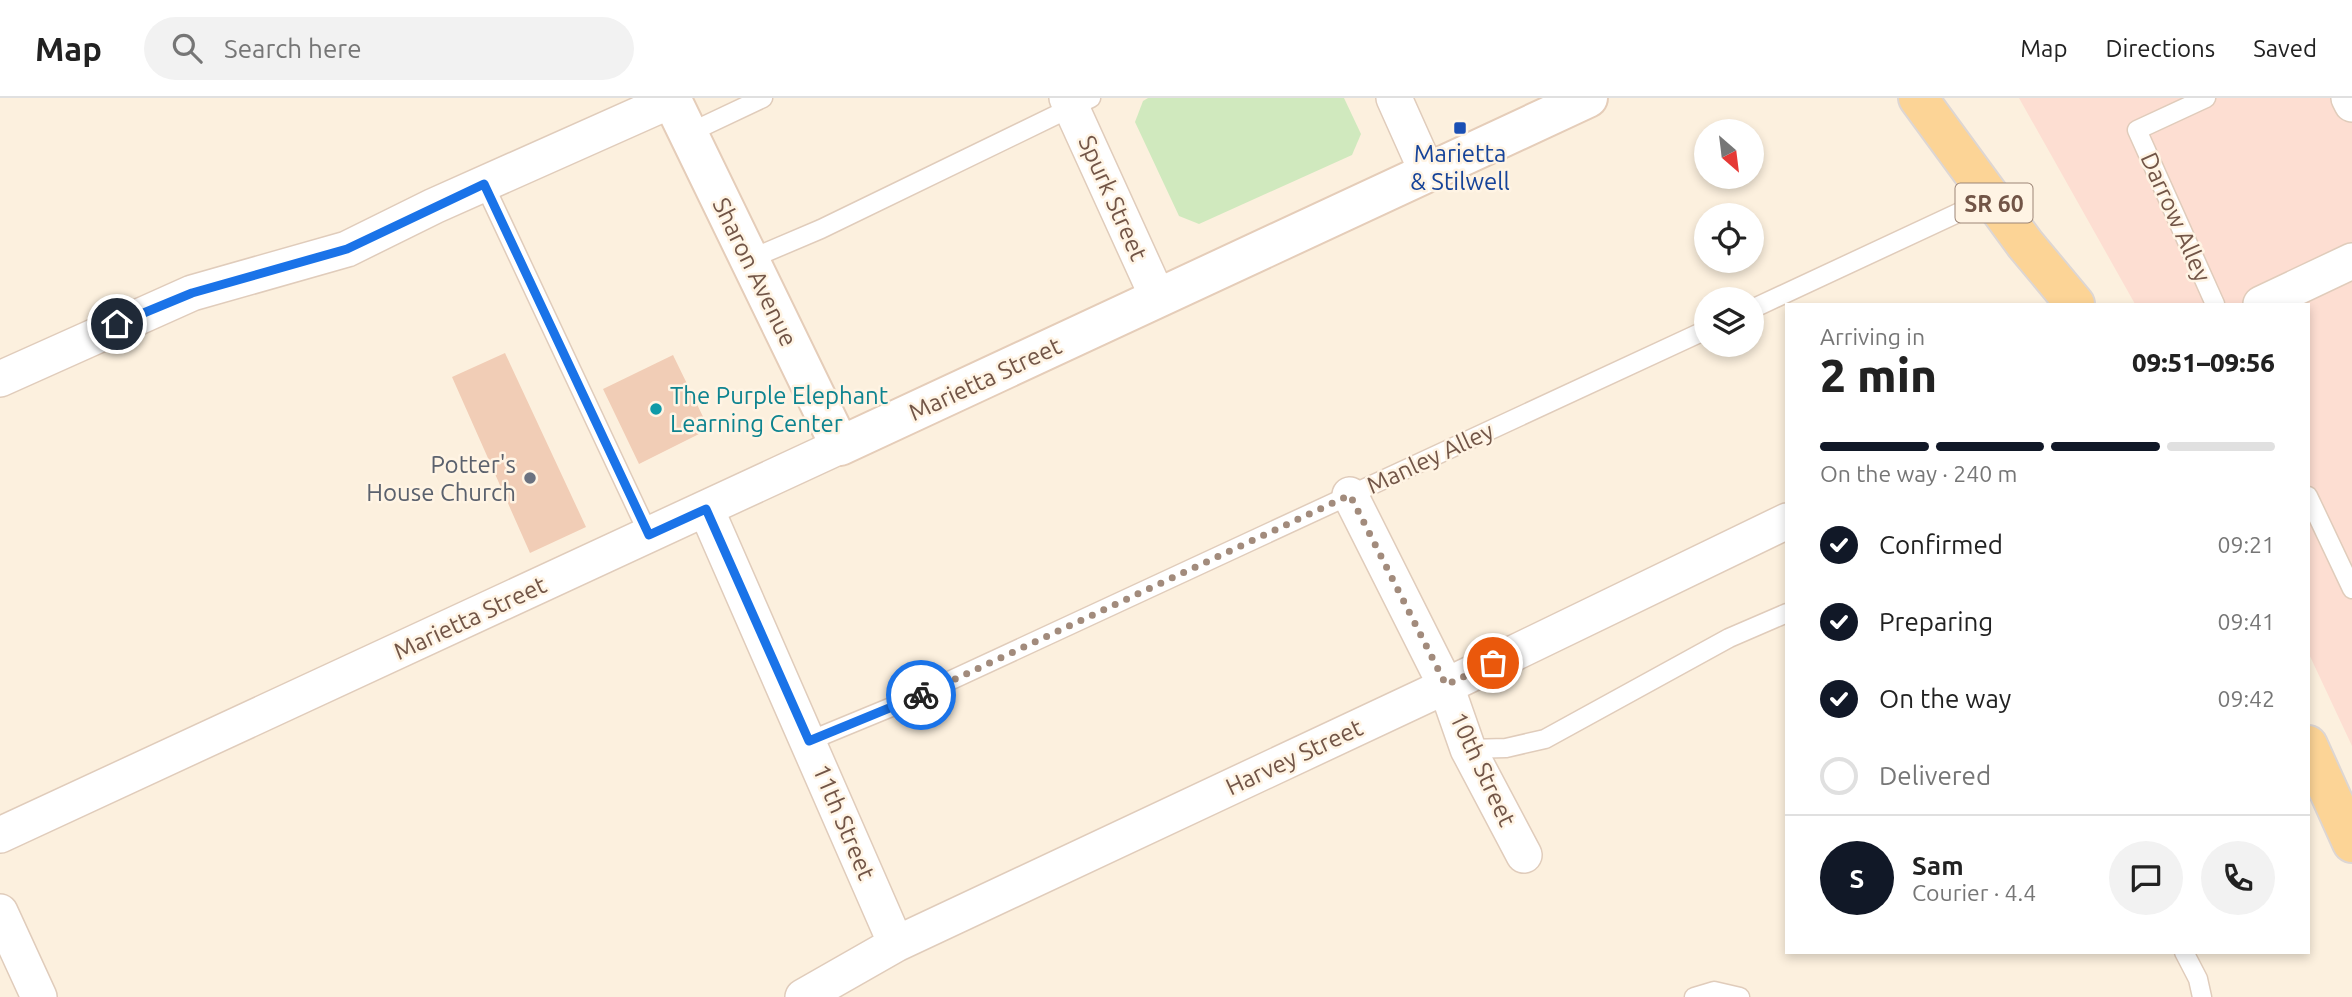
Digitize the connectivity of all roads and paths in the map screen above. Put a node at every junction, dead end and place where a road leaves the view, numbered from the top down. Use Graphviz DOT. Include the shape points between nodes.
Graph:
graph roads {
  1 [pos="764,98"];
  2 [pos="1394,98"];
  3 [pos="1588,98"];
  4 [pos="1918,98"];
  5 [pos="2206,98"];
  6 [pos="2349,98"];
  7 [pos="671,99"];
  8 [pos="1076,101"];
  9 [pos="2352,104"];
  10 [pos="688,133"];
  11 [pos="1428,174"];
  12 [pos="484,184"];
  13 [pos="1990,198"];
  14 [pos="748,260"];
  15 [pos="2352,261"];
  16 [pos="1158,298"];
  17 [pos="1764,303"];
  18 [pos="2074,303"];
  19 [pos="2215,303"];
  20 [pos="2264,303"];
  21 [pos="1694,336"];
  22 [pos="0,379"];
  23 [pos="840,446"];
  24 [pos="1350,495"];
  25 [pos="2310,500"];
  26 [pos="706,509"];
  27 [pos="1785,522"];
  28 [pos="649,535"];
  29 [pos="2352,589"];
  30 [pos="1785,614"];
  31 [pos="1446,685"];
  32 [pos="809,741"];
  33 [pos="1468,749"];
  34 [pos="2310,749"];
  35 [pos="0,835"];
  36 [pos="2352,843"];
  37 [pos="1524,855"];
  38 [pos="0,912"];
  39 [pos="896,944"];
  40 [pos="2185,954"];
  41 [pos="39,997"];
  42 [pos="803,997"];
  43 [pos="1694,997"];
  44 [pos="1740,997"];
  45 [pos="2202,997"];
  1 -- 10 [label="lane"];
  2 -- 11 [label="street"];
  3 -- 11 [label="main road, Marietta Street"];
  4 -- 13 [label="main road, SR 60"];
  5 -- 19 [label="lane, Darrow Alley" via="2137,130"];
  6 -- 9 [label="street"];
  7 -- 10 [label="main road, Sharon Avenue"];
  7 -- 12 [label="street"];
  8 -- 14 [label="lane" via="821,229"];
  8 -- 16 [label="street, Spurk Street"];
  10 -- 14 [label="main road, Sharon Avenue"];
  11 -- 16 [label="main road, Marietta Street"];
  12 -- 22 [label="street" via="347,249 192,293"];
  12 -- 28 [label="lane"];
  13 -- 17 [label="lane"];
  13 -- 18 [label="main road, SR 60"];
  14 -- 23 [label="main road, Sharon Avenue"];
  15 -- 20 [label="street"];
  16 -- 23 [label="main road, Marietta Street"];
  21 -- 24 [label="lane, Manley Alley"];
  23 -- 26 [label="street, Marietta Street"];
  24 -- 31 [label="street, 10th Street"];
  24 -- 32 [label="lane, Manley Alley" via="906,701"];
  25 -- 29 [label="lane"];
  26 -- 28 [label="street, Marietta Street"];
  26 -- 32 [label="street, 11th Street"];
  27 -- 31 [label="street, Harvey Street"];
  28 -- 35 [label="street, Marietta Street"];
  30 -- 33 [label="lane" via="1717,645 1545,738 1506,748"];
  31 -- 33 [label="street, 10th Street"];
  31 -- 39 [label="street, Harvey Street"];
  32 -- 39 [label="street, 11th Street"];
  33 -- 37 [label="street, 10th Street"];
  34 -- 36 [label="main road"];
  38 -- 41 [label="street"];
  39 -- 42 [label="street, Harvey Street"];
  40 -- 45 [label="lane"];
  43 -- 44 [label="lane" via="1714,991"];
}
